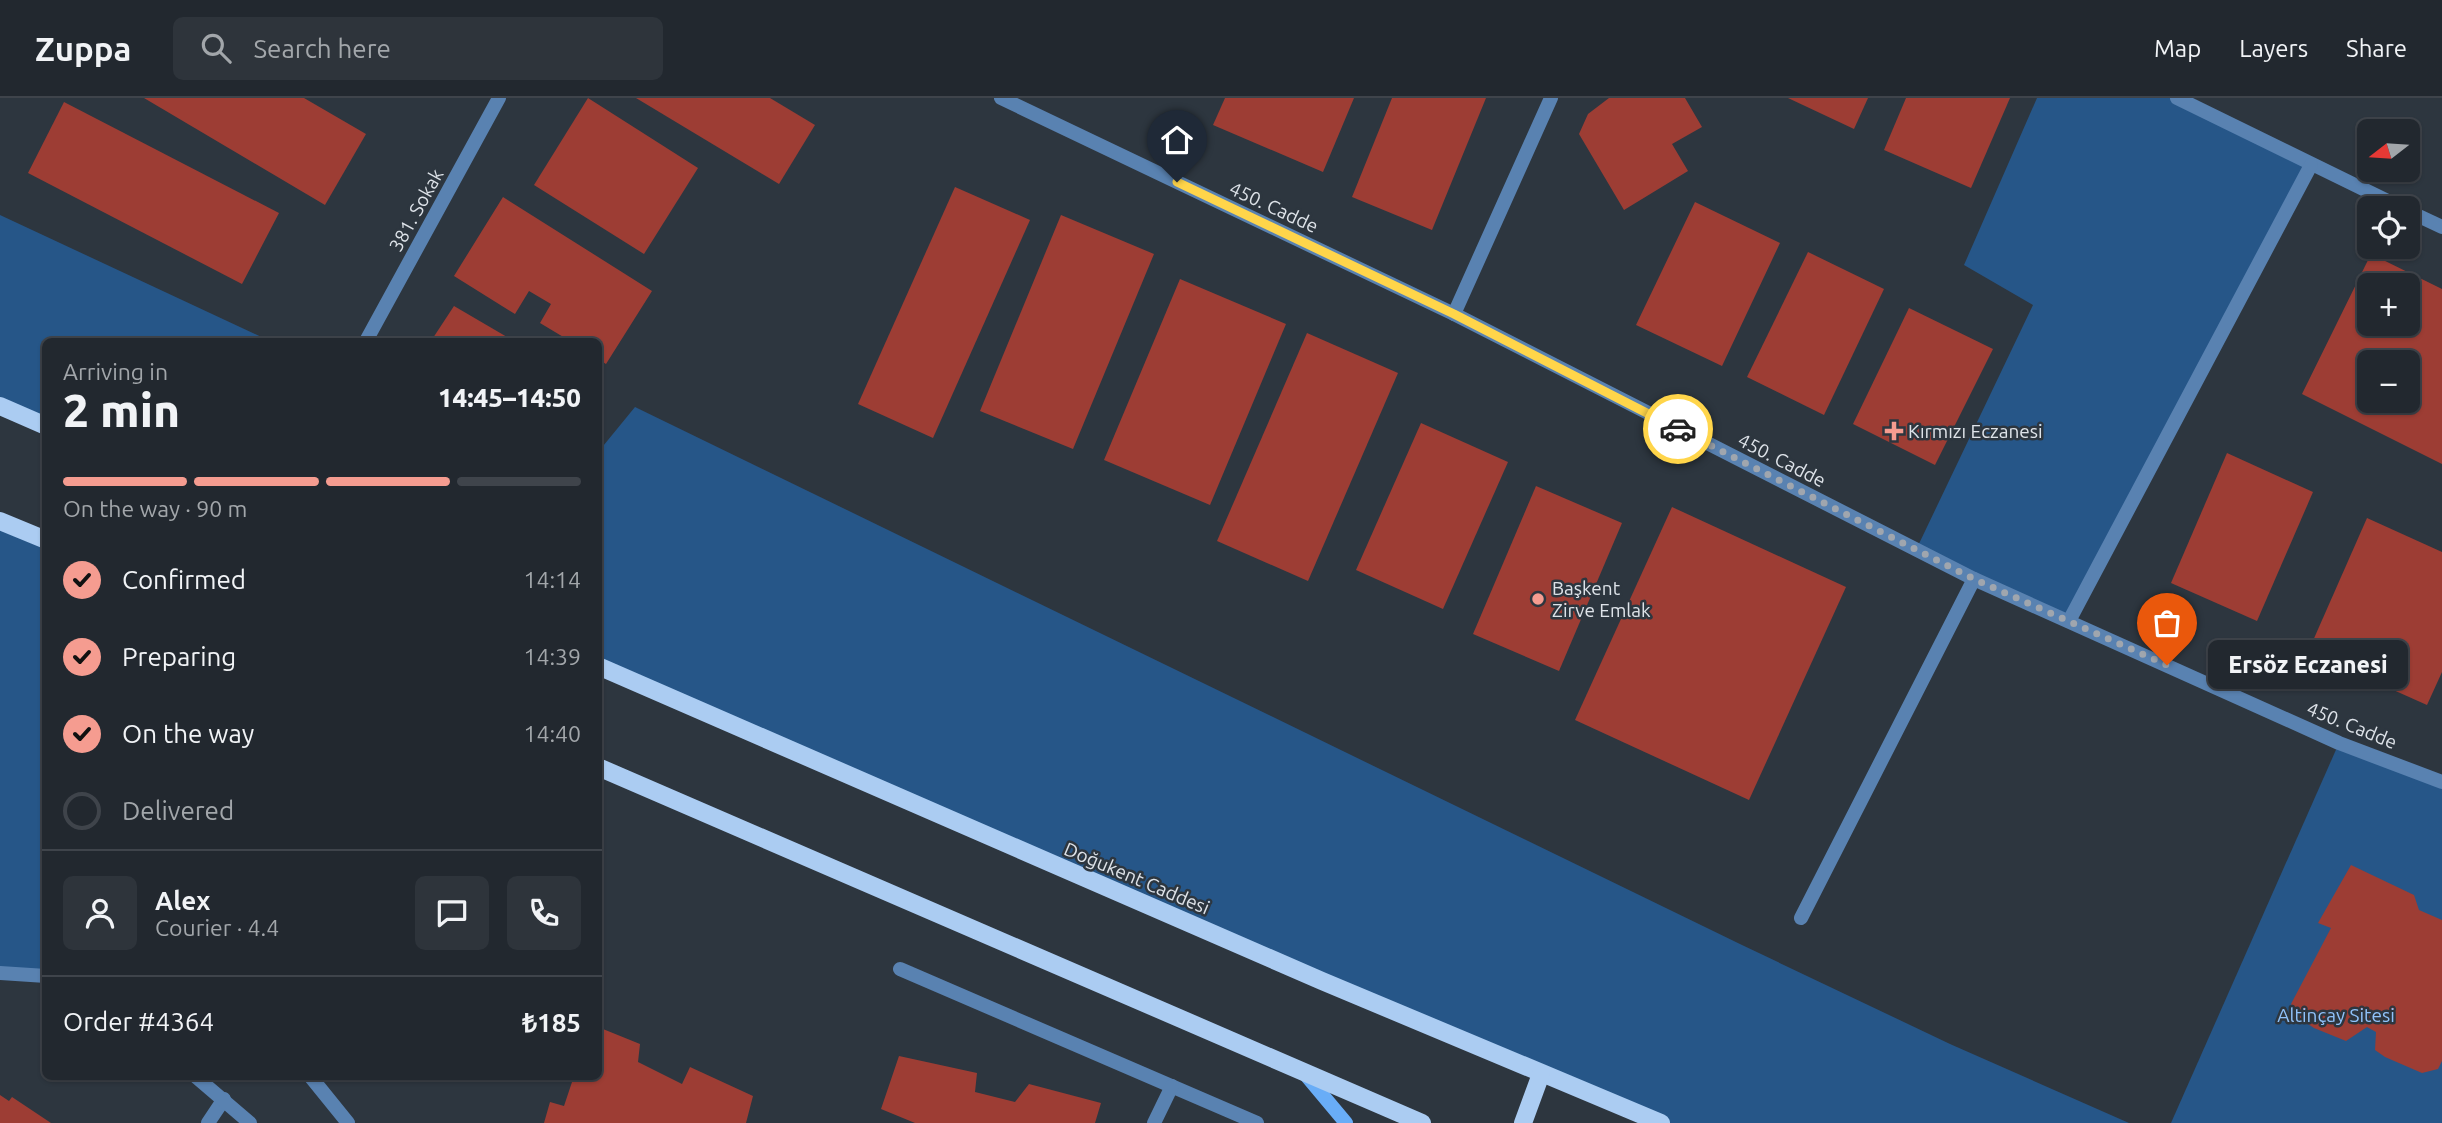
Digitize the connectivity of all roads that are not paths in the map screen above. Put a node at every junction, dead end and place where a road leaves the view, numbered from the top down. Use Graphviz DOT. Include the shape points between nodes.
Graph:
graph roads {
  1 [pos="499,98"];
  2 [pos="1001,98"];
  3 [pos="1551,98"];
  4 [pos="2177,98"];
  5 [pos="2311,165"];
  6 [pos="2377,196"];
  7 [pos="2420,217"];
  8 [pos="2442,227"];
  9 [pos="1454,314"];
  10 [pos="368,338"];
  11 [pos="0,406"];
  12 [pos="42,424"];
  13 [pos="0,522"];
  14 [pos="42,538"];
  15 [pos="1974,579"];
  16 [pos="2069,621"];
  17 [pos="602,668"];
  18 [pos="602,769"];
  19 [pos="2442,782"];
  20 [pos="1801,918"];
  21 [pos="900,969"];
  22 [pos="0,973"];
  23 [pos="42,976"];
  24 [pos="1305,1074"];
  25 [pos="1541,1074"];
  26 [pos="200,1080"];
  27 [pos="313,1080"];
  28 [pos="1172,1086"];
  29 [pos="224,1099"];
  30 [pos="1616,1105"];
  31 [pos="208,1123"];
  32 [pos="250,1123"];
  33 [pos="348,1123"];
  34 [pos="1154,1123"];
  35 [pos="1256,1123"];
  36 [pos="1346,1123"];
  37 [pos="1422,1123"];
  38 [pos="1523,1123"];
  39 [pos="1610,1123"];
  40 [pos="1661,1123"];
  1 -- 10 [label="street, 381. Sokak"];
  2 -- 9 [label="street, 450. Cadde"];
  3 -- 9 [label="street"];
  4 -- 5 [label="street"];
  5 -- 6 [label="street"];
  5 -- 16 [label="street"];
  7 -- 8 [label="street"];
  9 -- 15 [label="street, 450. Cadde"];
  11 -- 12 [label="main road"];
  13 -- 14 [label="main road"];
  15 -- 16 [label="street, 450. Cadde"];
  15 -- 20 [label="street"];
  16 -- 19 [label="street, 450. Cadde" via="2339,743"];
  17 -- 25 [label="main road, Doğukent Caddesi"];
  18 -- 24 [label="main road"];
  21 -- 28 [label="street"];
  22 -- 23 [label="street"];
  24 -- 36 [label="main road"];
  24 -- 37 [label="main road"];
  25 -- 30 [label="main road, Doğukent Caddesi"];
  25 -- 38 [label="main road"];
  26 -- 29 [label="street"];
  27 -- 33 [label="street"];
  28 -- 34 [label="street"];
  28 -- 35 [label="street"];
  29 -- 31 [label="street"];
  29 -- 32 [label="street"];
  30 -- 39 [label="main road"];
  30 -- 40 [label="main road, Doğukent Caddesi"];
}
